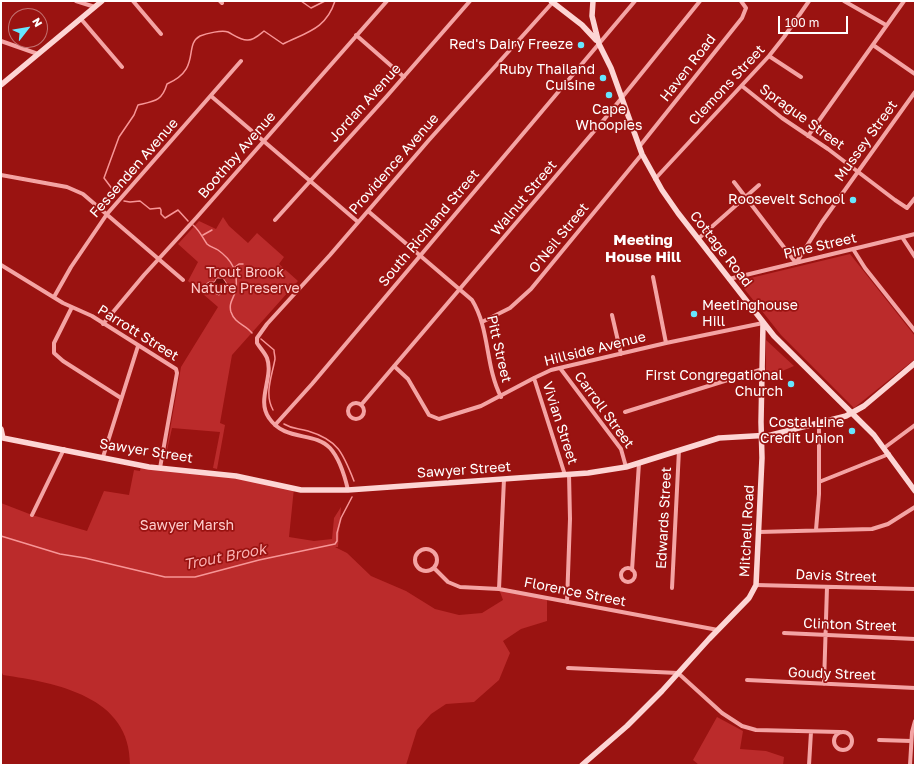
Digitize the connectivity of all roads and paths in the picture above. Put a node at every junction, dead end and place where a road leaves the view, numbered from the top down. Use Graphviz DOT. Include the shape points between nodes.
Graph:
graph roads {
  1 [pos="76,1"];
  2 [pos="102,1"];
  3 [pos="132,1"];
  4 [pos="387,1"];
  5 [pos="470,1"];
  6 [pos="593,1"];
  7 [pos="635,1"];
  8 [pos="700,1"];
  9 [pos="741,1"];
  10 [pos="809,1"];
  11 [pos="844,1"];
  12 [pos="904,1"];
  13 [pos="552,2"];
  14 [pos="95,7"];
  15 [pos="81,19"];
  16 [pos="886,25"];
  17 [pos="161,34"];
  18 [pos="356,36"];
  19 [pos="1,41"];
  20 [pos="599,44"];
  21 [pos="873,45"];
  22 [pos="38,54"];
  23 [pos="769,56"];
  24 [pos="241,61"];
  25 [pos="122,67"];
  26 [pos="915,74"];
  27 [pos="404,77"];
  28 [pos="801,77"];
  29 [pos="1,85"];
  30 [pos="742,86"];
  31 [pos="915,92"];
  32 [pos="211,96"];
  33 [pos="622,98"];
  34 [pos="808,136"];
  35 [pos="264,140"];
  36 [pos="639,147"];
  37 [pos="642,154"];
  38 [pos="857,172"];
  39 [pos="1,175"];
  40 [pos="655,179"];
  41 [pos="311,182"];
  42 [pos="734,182"];
  43 [pos="759,185"];
  44 [pos="745,197"];
  45 [pos="915,198"];
  46 [pos="368,211"];
  47 [pos="107,214"];
  48 [pos="275,220"];
  49 [pos="358,222"];
  50 [pos="915,234"];
  51 [pos="902,237"];
  52 [pos="698,239"];
  53 [pos="853,249"];
  54 [pos="420,255"];
  55 [pos="915,257"];
  56 [pos="158,259"];
  57 [pos="796,263"];
  58 [pos="1,265"];
  59 [pos="653,277"];
  60 [pos="729,278"];
  61 [pos="183,280"];
  62 [pos="460,288"];
  63 [pos="54,297"];
  64 [pos="72,307"];
  65 [pos="612,315"];
  66 [pos="482,322"];
  67 [pos="763,323"];
  68 [pos="103,324"];
  69 [pos="915,331"];
  70 [pos="666,343"];
  71 [pos="138,346"];
  72 [pos="621,354"];
  73 [pos="915,363"];
  74 [pos="394,366"];
  75 [pos="560,368"];
  76 [pos="763,369"];
  77 [pos="534,378"];
  78 [pos="501,397"];
  79 [pos="121,398"];
  80 [pos="361,405"];
  81 [pos="625,412"];
  82 [pos="852,414"];
  83 [pos="818,423"];
  84 [pos="275,425"];
  85 [pos="915,426"];
  86 [pos="1,429"];
  87 [pos="762,435"];
  88 [pos="2,438"];
  89 [pos="884,448"];
  90 [pos="64,449"];
  91 [pos="679,450"];
  92 [pos="890,454"];
  93 [pos="103,457"];
  94 [pos="639,463"];
  95 [pos="626,467"];
  96 [pos="160,468"];
  97 [pos="567,475"];
  98 [pos="504,479"];
  99 [pos="819,482"];
  100 [pos="348,490"];
  101 [pos="915,491"];
  102 [pos="915,507"];
  103 [pos="32,515"];
  104 [pos="816,530"];
  105 [pos="759,532"];
  106 [pos="434,568"];
  107 [pos="632,570"];
  108 [pos="756,585"];
  109 [pos="827,587"];
  110 [pos="672,588"];
  111 [pos="499,589"];
  112 [pos="915,589"];
  113 [pos="567,602"];
  114 [pos="718,630"];
  115 [pos="784,633"];
  116 [pos="825,634"];
  117 [pos="915,639"];
  118 [pos="568,668"];
  119 [pos="678,673"];
  120 [pos="747,680"];
  121 [pos="824,684"];
  122 [pos="915,688"];
  123 [pos="915,721"];
  124 [pos="811,732"];
  125 [pos="825,732"];
  126 [pos="840,732"];
  127 [pos="879,740"];
  128 [pos="835,741"];
  129 [pos="911,742"];
  130 [pos="582,765"];
  131 [pos="809,765"];
  132 [pos="910,765"];
  1 -- 14 [label="street"];
  2 -- 14 [label="street"];
  3 -- 17 [label="street"];
  4 -- 18 [label="street, Boothby Avenue"];
  5 -- 27 [label="street, Jordan Avenue"];
  6 -- 20 [label="street, Cottage Road" via="592,16"];
  7 -- 20 [label="street, South Richland Street"];
  8 -- 33 [label="street, Walnut Street"];
  9 -- 36 [label="street, Haven Road" via="746,8 742,18"];
  10 -- 23 [label="street, Clemons Street"];
  11 -- 16 [label="street"];
  12 -- 16 [label="street"];
  13 -- 20 [label="street" via="582,25"];
  13 -- 46 [label="street, Providence Avenue"];
  14 -- 15 [label="street"];
  15 -- 22 [label="street"];
  15 -- 25 [label="street"];
  16 -- 21 [label="street"];
  18 -- 27 [label="street"];
  18 -- 35 [label="street, Boothby Avenue"];
  19 -- 22 [label="street"];
  20 -- 33 [label="street, Cottage Road"];
  20 -- 54 [label="street, South Richland Street"];
  21 -- 26 [label="street"];
  21 -- 34 [label="street"];
  22 -- 29 [label="street"];
  23 -- 28 [label="street"];
  23 -- 30 [label="street, Clemons Street"];
  24 -- 32 [label="street, Fessenden Avenue"];
  27 -- 41 [label="street, Jordan Avenue"];
  30 -- 34 [label="street, Sprague Street"];
  30 -- 40 [label="street, Clemons Street"];
  31 -- 38 [label="street, Mussey Street"];
  32 -- 35 [label="street"];
  32 -- 47 [label="street, Fessenden Avenue"];
  33 -- 36 [label="street, Cottage Road"];
  33 -- 62 [label="street, Walnut Street"];
  34 -- 38 [label="street, Sprague Street"];
  35 -- 41 [label="street"];
  35 -- 56 [label="street, Boothby Avenue"];
  36 -- 37 [label="street, Cottage Road"];
  37 -- 40 [label="street, Cottage Road"];
  37 -- 66 [label="street, O'Neil Street" via="531,289 510,308"];
  38 -- 45 [label="street, Sprague Street" via="907,208"];
  38 -- 57 [label="street, Mussey Street"];
  39 -- 47 [label="street" via="66,187 83,194"];
  40 -- 52 [label="street, Cottage Road"];
  41 -- 48 [label="street, Jordan Avenue"];
  41 -- 49 [label="street"];
  42 -- 44 [label="street"];
  43 -- 44 [label="street"];
  44 -- 52 [label="street"];
  44 -- 57 [label="street"];
  46 -- 49 [label="street, Providence Avenue"];
  46 -- 54 [label="street, Pitt Street"];
  47 -- 56 [label="street"];
  47 -- 63 [label="street, Fessenden Avenue"];
  49 -- 84 [label="street, Providence Avenue" via="257,338 268,366 265,410"];
  50 -- 51 [label="street, Pine Street"];
  51 -- 53 [label="street, Pine Street"];
  51 -- 55 [label="street"];
  52 -- 60 [label="street, Cottage Road"];
  53 -- 57 [label="street, Pine Street"];
  53 -- 69 [label="street"];
  54 -- 62 [label="street, Pitt Street"];
  54 -- 84 [label="street, South Richland Street"];
  56 -- 61 [label="street"];
  56 -- 68 [label="street, Boothby Avenue"];
  57 -- 60 [label="street, Pine Street"];
  58 -- 63 [label="street, Parrott Street"];
  59 -- 70 [label="street"];
  60 -- 67 [label="street, Cottage Road"];
  62 -- 66 [label="street, Pitt Street" via="472,300"];
  62 -- 74 [label="street, Walnut Street"];
  63 -- 64 [label="street, Parrott Street"];
  64 -- 68 [label="street, Parrott Street"];
  64 -- 79 [label="street" via="54,343 54,352 63,362"];
  65 -- 72 [label="street"];
  66 -- 78 [label="street, Pitt Street" via="493,377"];
  67 -- 70 [label="street, Hillside Avenue"];
  67 -- 76 [label="street, Mitchell Road"];
  67 -- 82 [label="street, Cottage Road"];
  68 -- 71 [label="street, Parrott Street"];
  70 -- 72 [label="street, Hillside Avenue"];
  71 -- 79 [label="street"];
  71 -- 96 [label="street, Parrott Street" via="170,363 177,373"];
  72 -- 75 [label="street, Hillside Avenue"];
  73 -- 82 [label="street, Sawyer Street"];
  74 -- 78 [label="street, Hillside Avenue" via="408,380 424,408 433,418 439,419"];
  74 -- 80 [label="street, Walnut Street"];
  75 -- 77 [label="street, Hillside Avenue"];
  75 -- 95 [label="street, Carroll Street" via="621,449"];
  76 -- 81 [label="street"];
  76 -- 87 [label="street, Mitchell Road"];
  77 -- 78 [label="street, Hillside Avenue"];
  77 -- 97 [label="street, Vivian Street"];
  79 -- 93 [label="street"];
  82 -- 83 [label="street, Sawyer Street"];
  82 -- 89 [label="street, Cottage Road"];
  83 -- 87 [label="street, Sawyer Street"];
  83 -- 99 [label="street"];
  84 -- 100 [label="street" via="286,433 318,441 329,447 341,467"];
  85 -- 89 [label="street"];
  86 -- 88 [label="street, Sawyer Street"];
  87 -- 91 [label="street, Sawyer Street" via="719,438"];
  87 -- 105 [label="street, Mitchell Road"];
  88 -- 90 [label="street, Sawyer Street"];
  89 -- 92 [label="street, Cottage Road"];
  90 -- 93 [label="street, Sawyer Street"];
  90 -- 103 [label="street"];
  91 -- 94 [label="street, Sawyer Street"];
  91 -- 110 [label="street, Edwards Street"];
  92 -- 99 [label="street"];
  92 -- 101 [label="street, Cottage Road"];
  93 -- 96 [label="street, Sawyer Street"];
  94 -- 95 [label="street, Sawyer Street"];
  94 -- 107 [label="street"];
  95 -- 97 [label="street, Sawyer Street"];
  96 -- 100 [label="street, Sawyer Street" via="236,476 301,490"];
  97 -- 98 [label="street, Sawyer Street"];
  97 -- 113 [label="street, Vivian Street" via="570,519"];
  98 -- 100 [label="street, Sawyer Street"];
  98 -- 111 [label="street"];
  99 -- 104 [label="street"];
  102 -- 104 [label="street" via="877,528"];
  104 -- 105 [label="street"];
  105 -- 108 [label="street, Mitchell Road"];
  106 -- 106 [label="street" via="437,558 433,552 425,549 417,554 415,561 418,568 428,571"];
  106 -- 111 [label="street, Florence Street" via="456,586"];
  108 -- 109 [label="street, Davis Street"];
  108 -- 114 [label="street, Mitchell Road" via="749,598"];
  109 -- 112 [label="street, Davis Street"];
  109 -- 116 [label="street"];
  111 -- 113 [label="street, Florence Street"];
  113 -- 114 [label="street, Florence Street"];
  114 -- 119 [label="street, Mitchell Road"];
  115 -- 116 [label="street, Clinton Street"];
  116 -- 117 [label="street, Clinton Street"];
  116 -- 121 [label="street"];
  118 -- 119 [label="street"];
  119 -- 124 [label="street" via="722,713 742,726 756,730"];
  119 -- 130 [label="street, Mitchell Road" via="638,716"];
  120 -- 121 [label="street, Goudy Street"];
  121 -- 122 [label="street, Goudy Street"];
  123 -- 129 [label="street"];
  124 -- 125 [label="street"];
  124 -- 131 [label="street"];
  125 -- 126 [label="street"];
  125 -- 128 [label="street"];
  126 -- 128 [label="street"];
  126 -- 128 [label="street" via="850,735 850,746 842,749 837,747"];
  127 -- 129 [label="street"];
  129 -- 132 [label="street"];
}
